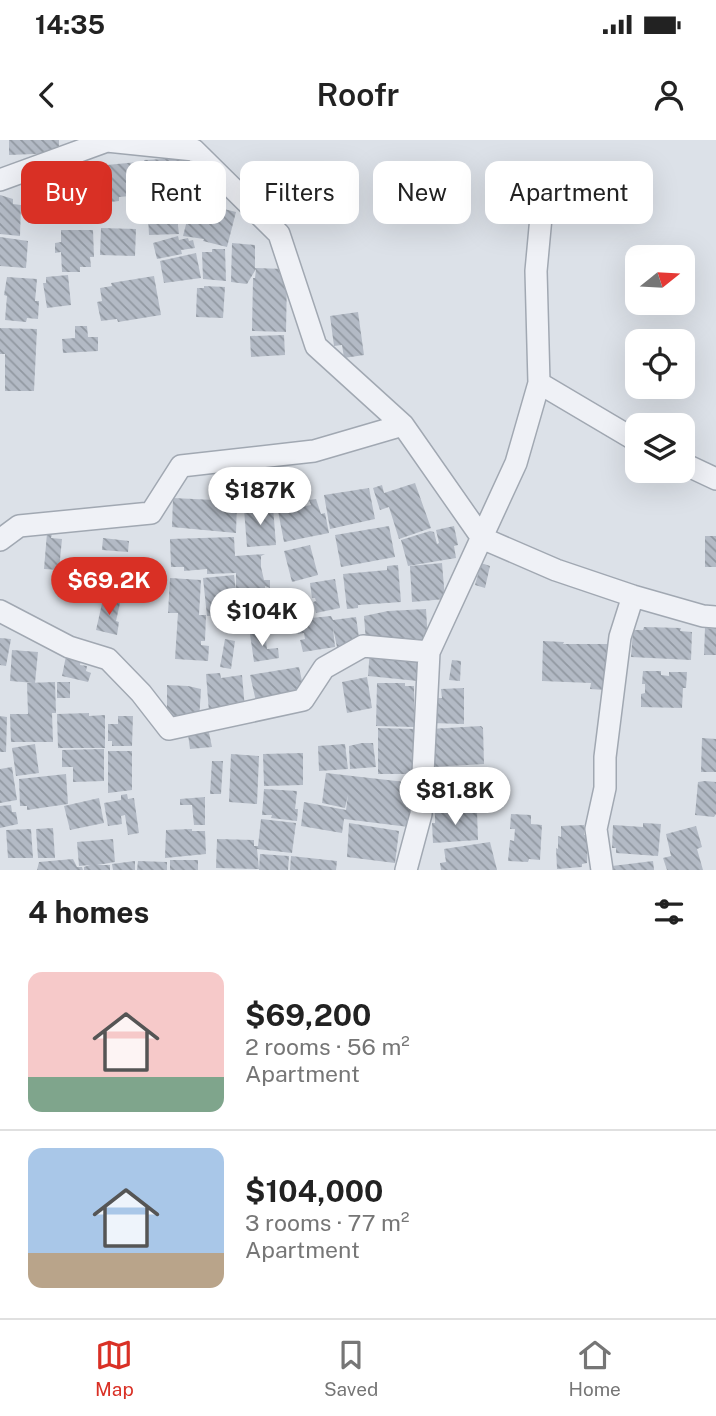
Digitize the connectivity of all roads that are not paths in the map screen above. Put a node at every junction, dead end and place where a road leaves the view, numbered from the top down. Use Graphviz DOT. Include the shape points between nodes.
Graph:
graph roads {
  1 [pos="187,145"];
  2 [pos="0,180"];
  3 [pos="540,224"];
  4 [pos="539,383"];
  5 [pos="403,425"];
  6 [pos="625,434"];
  7 [pos="695,469"];
  8 [pos="716,479"];
  9 [pos="482,538"];
  10 [pos="0,540"];
  11 [pos="633,596"];
  12 [pos="0,611"];
  13 [pos="716,617"];
  14 [pos="429,652"];
  15 [pos="406,870"];
  16 [pos="602,870"];
  1 -- 2 [label="street" via="107,141"];
  1 -- 5 [label="street" via="279,234 317,346"];
  3 -- 4 [label="street" via="536,271"];
  4 -- 6 [label="street"];
  4 -- 9 [label="street" via="516,463"];
  5 -- 9 [label="street"];
  5 -- 10 [label="street" via="314,451 181,466 150,513 19,526"];
  7 -- 8 [label="street"];
  9 -- 11 [label="street"];
  9 -- 14 [label="street"];
  11 -- 13 [label="street"];
  11 -- 16 [label="street" via="620,637 605,788 596,829"];
  12 -- 14 [label="street" via="69,647 108,659 169,729 303,700 324,668 363,646"];
  14 -- 15 [label="street" via="421,814"];
}
